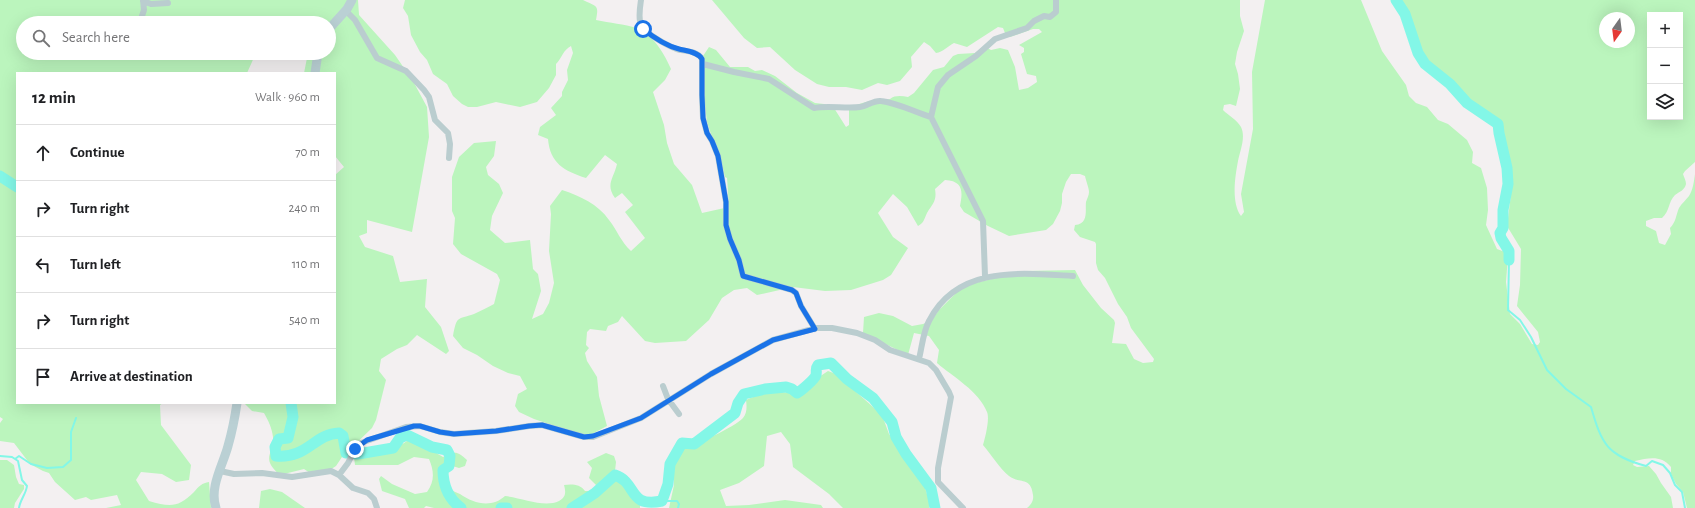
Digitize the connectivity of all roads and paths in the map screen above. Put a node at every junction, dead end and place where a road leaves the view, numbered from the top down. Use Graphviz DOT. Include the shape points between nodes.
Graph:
graph roads {
  1 [pos="143,0"];
  2 [pos="352,0"];
  3 [pos="641,0"];
  4 [pos="1056,0"];
  5 [pos="168,3"];
  6 [pos="346,11"];
  7 [pos="142,16"];
  8 [pos="336,22"];
  9 [pos="317,60"];
  10 [pos="703,64"];
  11 [pos="315,72"];
  12 [pos="931,117"];
  13 [pos="449,158"];
  14 [pos="985,276"];
  15 [pos="1072,276"];
  16 [pos="815,329"];
  17 [pos="919,359"];
  18 [pos="663,386"];
  19 [pos="669,401"];
  20 [pos="237,404"];
  21 [pos="679,414"];
  22 [pos="220,471"];
  23 [pos="339,475"];
  24 [pos="216,508"];
  25 [pos="377,508"];
  26 [pos="963,508"];
  1 -- 5 [label="street" via="151,4"];
  1 -- 7 [label="street"];
  2 -- 6 [label="street"];
  3 -- 10 [label="street" via="640,24 643,29 668,45 701,56"];
  4 -- 12 [label="street" via="1056,12 1050,17 1044,16 1027,28 995,39 948,75 938,87"];
  6 -- 8 [label="street"];
  6 -- 13 [label="street" via="355,20 377,58 406,71 429,96 433,116 445,129 449,138"];
  9 -- 11 [label="street"];
  10 -- 12 [label="street" via="769,78 814,108 860,107 881,101"];
  10 -- 16 [label="street" via="703,118 718,156 726,202 726,225 743,276 792,290"];
  12 -- 14 [label="street" via="983,221"];
  14 -- 15 [label="street"];
  14 -- 17 [label="street" via="958,288 942,302 929,322"];
  16 -- 17 [label="street" via="832,328 857,333 897,352"];
  16 -- 19 [label="street" via="773,340 711,374"];
  17 -- 26 [label="street" via="933,366 949,392 950,403 938,468 938,482"];
  18 -- 19 [label="street"];
  19 -- 21 [label="street"];
  19 -- 23 [label="street" via="641,418 589,437 542,425 454,434 420,426 400,429 367,440 355,449"];
  20 -- 22 [label="street"];
  22 -- 23 [label="street" via="292,477 331,471"];
  22 -- 24 [label="street" via="214,497"];
  23 -- 25 [label="street" via="353,488 368,493 374,499"];
}
